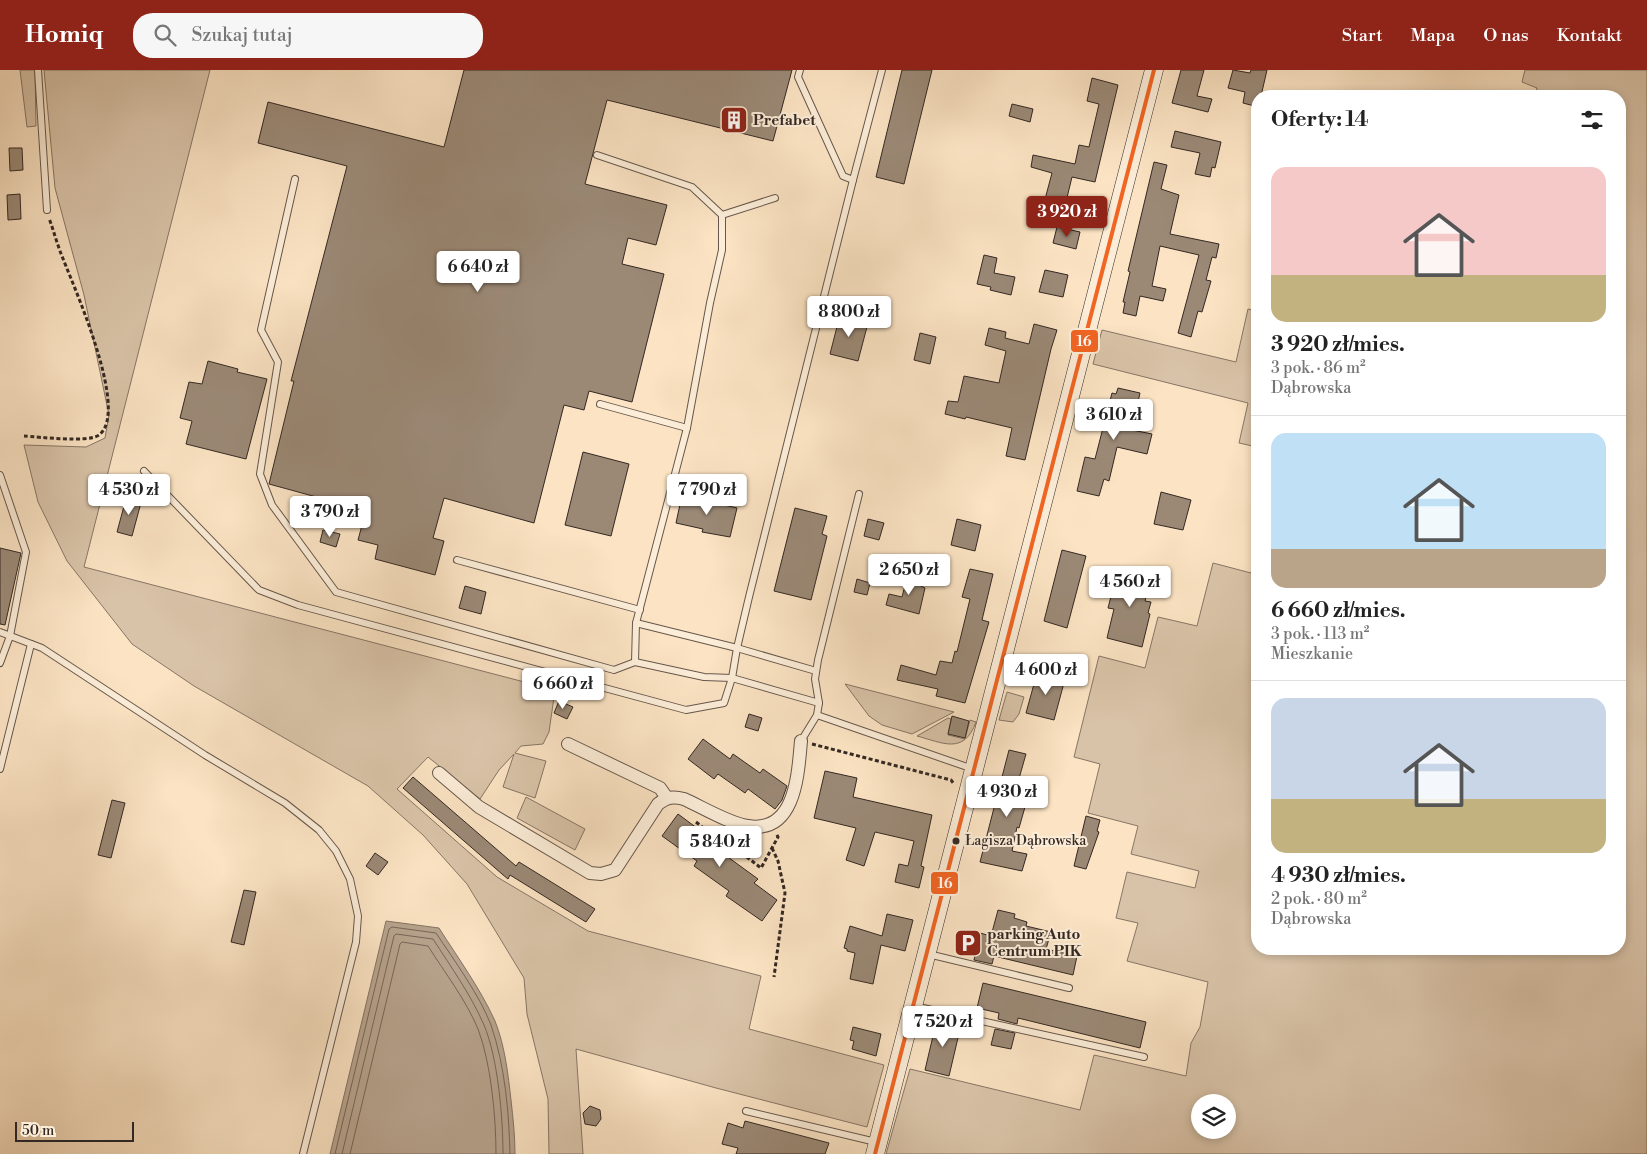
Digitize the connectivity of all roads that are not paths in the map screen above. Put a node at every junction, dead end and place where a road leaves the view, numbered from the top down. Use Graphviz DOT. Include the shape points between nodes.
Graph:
graph roads {
  1 [pos="38,70"];
  2 [pos="800,70"];
  3 [pos="882,70"];
  4 [pos="1154,70"];
  5 [pos="597,155"];
  6 [pos="295,179"];
  7 [pos="853,180"];
  8 [pos="775,198"];
  9 [pos="47,210"];
  10 [pos="722,215"];
  11 [pos="600,404"];
  12 [pos="687,428"];
  13 [pos="144,471"];
  14 [pos="0,475"];
  15 [pos="859,494"];
  16 [pos="457,560"];
  17 [pos="640,610"];
  18 [pos="636,623"];
  19 [pos="0,632"];
  20 [pos="10,636"];
  21 [pos="31,644"];
  22 [pos="737,648"];
  23 [pos="635,662"];
  24 [pos="0,663"];
  25 [pos="816,671"];
  26 [pos="732,678"];
  27 [pos="819,703"];
  28 [pos="817,715"];
  29 [pos="801,741"];
  30 [pos="568,744"];
  31 [pos="974,769"];
  32 [pos="0,770"];
  33 [pos="438,773"];
  34 [pos="666,798"];
  35 [pos="926,954"];
  36 [pos="1069,988"];
  37 [pos="913,1005"];
  38 [pos="1144,1057"];
  39 [pos="746,1111"];
  40 [pos="876,1148"];
  41 [pos="303,1154"];
  1 -- 9 [label="lane"];
  2 -- 7 [label="lane" via="798,77 842,176"];
  3 -- 7 [label="lane"];
  4 -- 31 [label="street"];
  5 -- 10 [label="lane" via="692,187"];
  6 -- 23 [label="lane" via="261,330 278,362 260,474 272,505 336,592 614,670"];
  7 -- 22 [label="lane"];
  8 -- 10 [label="lane"];
  10 -- 12 [label="lane" via="722,250"];
  11 -- 12 [label="lane"];
  12 -- 17 [label="lane"];
  13 -- 26 [label="lane" via="259,590 298,605 686,710 724,703"];
  14 -- 20 [label="lane" via="26,552"];
  15 -- 25 [label="lane"];
  16 -- 17 [label="lane"];
  17 -- 18 [label="lane"];
  18 -- 22 [label="lane"];
  18 -- 23 [label="lane"];
  19 -- 20 [label="lane"];
  20 -- 21 [label="lane"];
  20 -- 24 [label="lane"];
  21 -- 32 [label="lane"];
  21 -- 41 [label="lane" via="285,803 319,830 336,852 350,879 358,916 356,942"];
  22 -- 25 [label="lane"];
  22 -- 26 [label="lane"];
  23 -- 26 [label="lane" via="704,677"];
  25 -- 27 [label="lane"];
  26 -- 27 [label="lane"];
  27 -- 28 [label="lane"];
  28 -- 29 [label="lane"];
  28 -- 31 [label="lane"];
  29 -- 34 [label="street" via="793,798 783,813 765,826 747,826 684,799"];
  30 -- 34 [label="street" via="660,788"];
  31 -- 35 [label="street"];
  33 -- 34 [label="street" via="479,807 590,873 615,870 658,804"];
  35 -- 36 [label="lane"];
  35 -- 37 [label="street"];
  37 -- 38 [label="lane"];
  37 -- 40 [label="street"];
  39 -- 40 [label="lane"];
}
